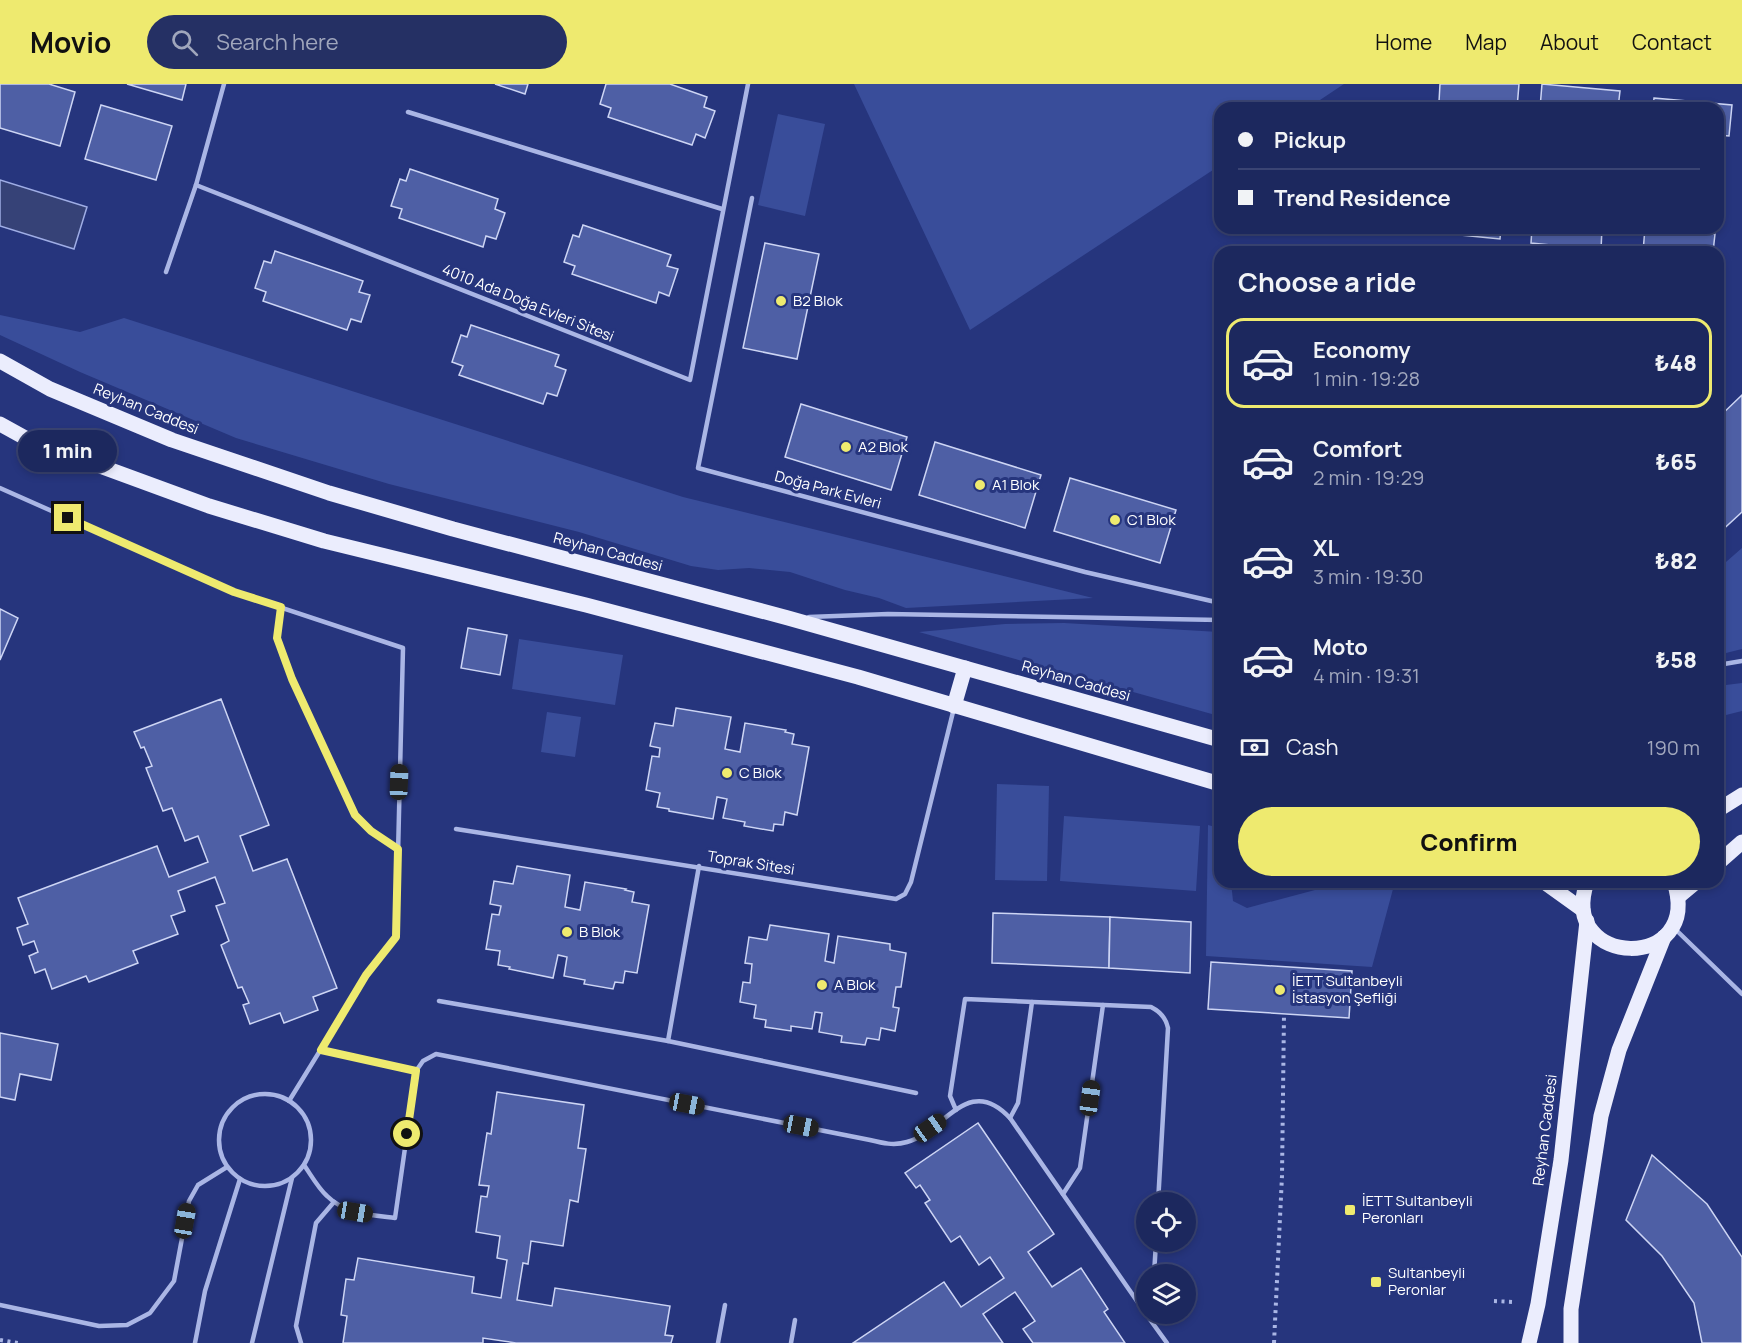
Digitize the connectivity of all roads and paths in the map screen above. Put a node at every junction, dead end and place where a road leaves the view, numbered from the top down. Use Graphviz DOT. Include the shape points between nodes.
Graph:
graph roads {
  1 [pos="224,84"];
  2 [pos="748,84"];
  3 [pos="408,112"];
  4 [pos="196,185"];
  5 [pos="752,198"];
  6 [pos="722,209"];
  7 [pos="166,272"];
  8 [pos="0,361"];
  9 [pos="0,424"];
  10 [pos="0,488"];
  11 [pos="1214,602"];
  12 [pos="281,607"];
  13 [pos="788,618"];
  14 [pos="1214,620"];
  15 [pos="1742,661"];
  16 [pos="1724,664"];
  17 [pos="965,668"];
  18 [pos="954,706"];
  19 [pos="1214,738"];
  20 [pos="1214,782"];
  21 [pos="1742,795"];
  22 [pos="1724,806"];
  23 [pos="456,829"];
  24 [pos="1742,842"];
  25 [pos="398,849"];
  26 [pos="1724,858"];
  27 [pos="699,866"];
  28 [pos="1551,888"];
  29 [pos="1585,888"];
  30 [pos="1676,890"];
  31 [pos="1585,916"];
  32 [pos="1668,931"];
  33 [pos="1742,994"];
  34 [pos="439,1001"];
  35 [pos="1032,1002"];
  36 [pos="1103,1005"];
  37 [pos="1284,1014"];
  38 [pos="668,1041"];
  39 [pos="321,1050"];
  40 [pos="416,1071"];
  41 [pos="916,1093"];
  42 [pos="289,1101"];
  43 [pos="956,1110"];
  44 [pos="1010,1118"];
  45 [pos="304,1165"];
  46 [pos="227,1167"];
  47 [pos="292,1178"];
  48 [pos="240,1179"];
  49 [pos="1159,1192"];
  50 [pos="1063,1194"];
  51 [pos="334,1202"];
  52 [pos="1136,1300"];
  53 [pos="0,1305"];
  54 [pos="725,1305"];
  55 [pos="795,1320"];
  56 [pos="1153,1324"];
  57 [pos="0,1340"];
  58 [pos="18,1343"];
  59 [pos="195,1343"];
  60 [pos="252,1343"];
  61 [pos="301,1343"];
  62 [pos="718,1343"];
  63 [pos="791,1343"];
  64 [pos="1167,1343"];
  65 [pos="1274,1343"];
  66 [pos="1529,1343"];
  67 [pos="1572,1343"];
  1 -- 4 [label="lane"];
  2 -- 6 [label="lane, 4010 Ada Doğa Evleri Sitesi"];
  3 -- 6 [label="lane"];
  4 -- 6 [label="lane, 4010 Ada Doğa Evleri Sitesi" via="690,380"];
  4 -- 7 [label="lane"];
  5 -- 11 [label="lane, Doğa Park Evleri" via="698,468 1085,572"];
  8 -- 13 [label="main road, Reyhan Caddesi" via="50,389 172,440 329,493"];
  9 -- 18 [label="main road" via="29,440 209,506 324,541 586,605"];
  10 -- 12 [label="lane" via="234,592"];
  12 -- 25 [label="lane" via="277,638 355,815"];
  12 -- 25 [label="lane" via="403,648"];
  13 -- 14 [label="lane" via="888,614"];
  13 -- 17 [label="main road, Reyhan Caddesi"];
  15 -- 16 [label="lane"];
  17 -- 18 [label="main road"];
  17 -- 19 [label="main road, Reyhan Caddesi"];
  18 -- 20 [label="main road"];
  18 -- 27 [label="lane, Toprak Sitesi" via="905,894 896,899"];
  21 -- 22 [label="main road"];
  23 -- 27 [label="lane"];
  24 -- 26 [label="main road"];
  25 -- 39 [label="lane" via="396,937 366,975"];
  27 -- 38 [label="lane, Toprak Sitesi"];
  28 -- 31 [label="main road"];
  29 -- 31 [label="main road, Reyhan Caddesi"];
  30 -- 32 [label="main road" via="1678,912"];
  31 -- 32 [label="main road" via="1599,937 1624,950 1653,945"];
  31 -- 66 [label="main road, Reyhan Caddesi" via="1561,1160"];
  32 -- 33 [label="lane"];
  32 -- 67 [label="main road" via="1619,1050 1600,1116 1571,1309"];
  34 -- 38 [label="lane"];
  35 -- 36 [label="lane"];
  35 -- 43 [label="lane" via="965,999 950,1096"];
  35 -- 44 [label="lane" via="1018,1103"];
  36 -- 49 [label="lane" via="1152,1007 1167,1022"];
  36 -- 50 [label="lane" via="1080,1168"];
  37 -- 65 [label="path"];
  38 -- 41 [label="lane"];
  39 -- 40 [label="lane"];
  39 -- 42 [label="lane"];
  40 -- 43 [label="lane" via="435,1054 885,1144 909,1142"];
  40 -- 51 [label="lane" via="395,1218 355,1212"];
  42 -- 45 [label="lane" via="302,1113 310,1130 310,1148"];
  42 -- 46 [label="lane" via="273,1095 254,1095 238,1102 226,1115 219,1132 220,1150"];
  43 -- 44 [label="lane" via="980,1101 996,1106"];
  44 -- 50 [label="lane"];
  45 -- 47 [label="lane"];
  45 -- 51 [label="lane"];
  46 -- 48 [label="lane"];
  46 -- 53 [label="lane" via="198,1185 189,1201 174,1281 150,1313 127,1325 99,1326"];
  47 -- 48 [label="lane" via="276,1185 257,1186"];
  47 -- 60 [label="lane"];
  48 -- 59 [label="lane" via="205,1291"];
  50 -- 52 [label="lane"];
  51 -- 61 [label="lane" via="316,1223 296,1326"];
  54 -- 62 [label="lane"];
  55 -- 63 [label="lane"];
  56 -- 64 [label="lane"];
  57 -- 58 [label="path"];
}
